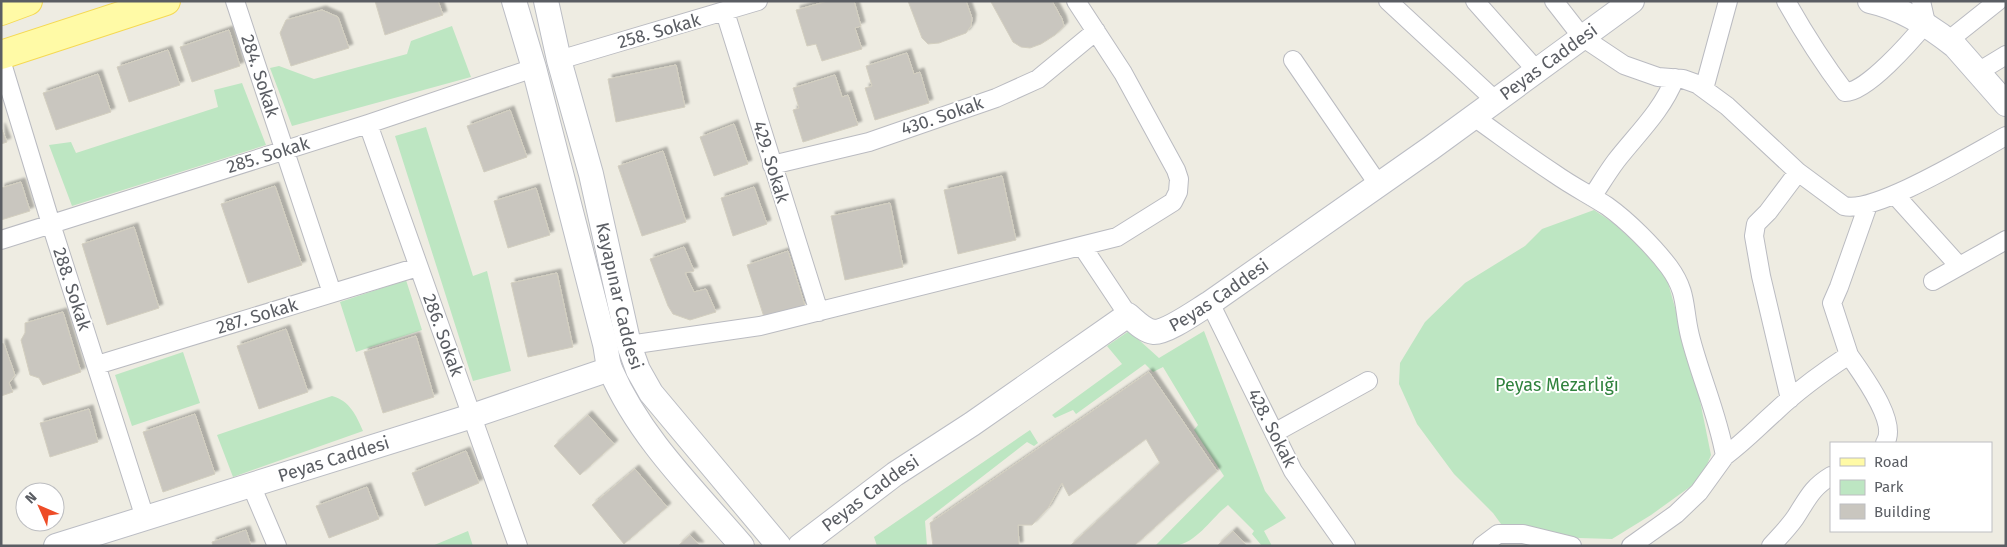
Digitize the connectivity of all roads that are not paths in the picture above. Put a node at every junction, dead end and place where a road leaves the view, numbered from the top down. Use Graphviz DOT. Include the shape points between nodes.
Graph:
graph roads {
  1 [pos="28,1"];
  2 [pos="166,1"];
  3 [pos="235,1"];
  4 [pos="514,1"];
  5 [pos="546,1"];
  6 [pos="758,1"];
  7 [pos="1076,1"];
  8 [pos="1388,1"];
  9 [pos="1475,1"];
  10 [pos="1554,1"];
  11 [pos="1632,1"];
  12 [pos="1728,1"];
  13 [pos="1786,1"];
  14 [pos="1870,1"];
  15 [pos="1998,1"];
  16 [pos="1,11"];
  17 [pos="725,12"];
  18 [pos="1923,12"];
  19 [pos="1096,31"];
  20 [pos="1582,37"];
  21 [pos="1949,40"];
  22 [pos="1,55"];
  23 [pos="2006,55"];
  24 [pos="1,60"];
  25 [pos="559,60"];
  26 [pos="1293,60"];
  27 [pos="534,68"];
  28 [pos="1537,71"];
  29 [pos="1978,72"];
  30 [pos="1675,78"];
  31 [pos="1704,89"];
  32 [pos="1496,101"];
  33 [pos="2006,104"];
  34 [pos="1474,117"];
  35 [pos="368,124"];
  36 [pos="2006,136"];
  37 [pos="284,150"];
  38 [pos="772,165"];
  39 [pos="1798,172"];
  40 [pos="1378,184"];
  41 [pos="1895,195"];
  42 [pos="1592,197"];
  43 [pos="1868,205"];
  44 [pos="51,224"];
  45 [pos="1,240"];
  46 [pos="2006,240"];
  47 [pos="1082,246"];
  48 [pos="1959,266"];
  49 [pos="418,267"];
  50 [pos="1933,281"];
  51 [pos="332,293"];
  52 [pos="1210,303"];
  53 [pos="820,312"];
  54 [pos="1128,315"];
  55 [pos="629,345"];
  56 [pos="1849,355"];
  57 [pos="97,365"];
  58 [pos="610,369"];
  59 [pos="1368,381"];
  60 [pos="1790,399"];
  61 [pos="472,416"];
  62 [pos="1274,433"];
  63 [pos="1886,442"];
  64 [pos="1725,456"];
  65 [pos="1830,477"];
  66 [pos="251,485"];
  67 [pos="145,518"];
  68 [pos="1782,542"];
  69 [pos="56,546"];
  70 [pos="277,546"];
  71 [pos="518,546"];
  72 [pos="742,546"];
  73 [pos="779,546"];
  74 [pos="800,546"];
  75 [pos="1346,546"];
  76 [pos="1482,546"];
  77 [pos="1572,546"];
  78 [pos="1631,546"];
  1 -- 16 [label="main road"];
  2 -- 22 [label="main road"];
  3 -- 37 [label="street, 284. Sokak"];
  4 -- 27 [label="street, Kayapınar Caddesi"];
  5 -- 25 [label="street, Kayapınar Caddesi"];
  6 -- 17 [label="street, 258. Sokak"];
  7 -- 19 [label="street"];
  8 -- 32 [label="street"];
  9 -- 28 [label="street"];
  10 -- 20 [label="street"];
  11 -- 20 [label="street, Peyas Caddesi"];
  12 -- 31 [label="street"];
  13 -- 18 [label="street" via="1845,92 1852,92 1908,46"];
  14 -- 18 [label="street"];
  15 -- 21 [label="street"];
  17 -- 25 [label="street, 258. Sokak"];
  17 -- 38 [label="street, 429. Sokak"];
  18 -- 21 [label="street"];
  19 -- 38 [label="street, 430. Sokak" via="1038,79 996,98 869,142"];
  19 -- 47 [label="street" via="1123,73 1179,179 1173,202 1117,237"];
  20 -- 28 [label="street, Peyas Caddesi"];
  20 -- 30 [label="street" via="1624,65 1658,77"];
  21 -- 29 [label="street"];
  23 -- 29 [label="street"];
  24 -- 44 [label="street, 288. Sokak"];
  25 -- 55 [label="street, Kayapınar Caddesi" via="591,174"];
  26 -- 40 [label="street"];
  27 -- 35 [label="street, 285. Sokak"];
  27 -- 58 [label="street, Kayapınar Caddesi"];
  28 -- 32 [label="street, Peyas Caddesi"];
  29 -- 33 [label="street"];
  30 -- 31 [label="street"];
  30 -- 42 [label="street" via="1669,94"];
  31 -- 39 [label="street"];
  32 -- 34 [label="street, Peyas Caddesi"];
  34 -- 40 [label="street, Peyas Caddesi"];
  34 -- 42 [label="street"];
  35 -- 37 [label="street, 285. Sokak"];
  35 -- 49 [label="street, 286. Sokak"];
  36 -- 41 [label="street"];
  37 -- 44 [label="street, 285. Sokak"];
  37 -- 51 [label="street, 284. Sokak"];
  38 -- 53 [label="street, 429. Sokak"];
  39 -- 43 [label="street" via="1844,206"];
  39 -- 60 [label="street" via="1756,224 1754,236"];
  40 -- 52 [label="street, Peyas Caddesi"];
  41 -- 43 [label="street"];
  41 -- 48 [label="street"];
  42 -- 64 [label="street" via="1637,233 1669,267 1680,284 1686,301 1689,334 1721,432"];
  43 -- 56 [label="street" via="1832,303"];
  44 -- 45 [label="street, 285. Sokak"];
  44 -- 57 [label="street, 288. Sokak"];
  46 -- 48 [label="street"];
  47 -- 53 [label="street"];
  47 -- 54 [label="street"];
  48 -- 50 [label="street"];
  49 -- 51 [label="street, 287. Sokak"];
  49 -- 61 [label="street, 286. Sokak"];
  51 -- 57 [label="street, 287. Sokak"];
  52 -- 54 [label="street, Peyas Caddesi" via="1180,322 1154,332"];
  52 -- 62 [label="street, 428. Sokak"];
  53 -- 55 [label="street" via="760,326"];
  54 -- 74 [label="street, Peyas Caddesi" via="895,474"];
  55 -- 73 [label="street, Kayapınar Caddesi" via="651,393"];
  56 -- 60 [label="street"];
  56 -- 63 [label="street" via="1877,397 1886,421"];
  57 -- 67 [label="street, 288. Sokak"];
  58 -- 61 [label="street, Peyas Caddesi"];
  58 -- 72 [label="street, Kayapınar Caddesi" via="632,412 650,438"];
  59 -- 62 [label="street"];
  60 -- 64 [label="street"];
  61 -- 66 [label="street, Peyas Caddesi"];
  61 -- 71 [label="street, 286. Sokak"];
  62 -- 75 [label="street, 428. Sokak" via="1294,471"];
  64 -- 78 [label="street" via="1693,498"];
  65 -- 68 [label="street" via="1808,495"];
  66 -- 67 [label="street, Peyas Caddesi"];
  66 -- 70 [label="street"];
  67 -- 69 [label="street, Peyas Caddesi"];
  76 -- 77 [label="street" via="1498,534 1523,534"];
}
